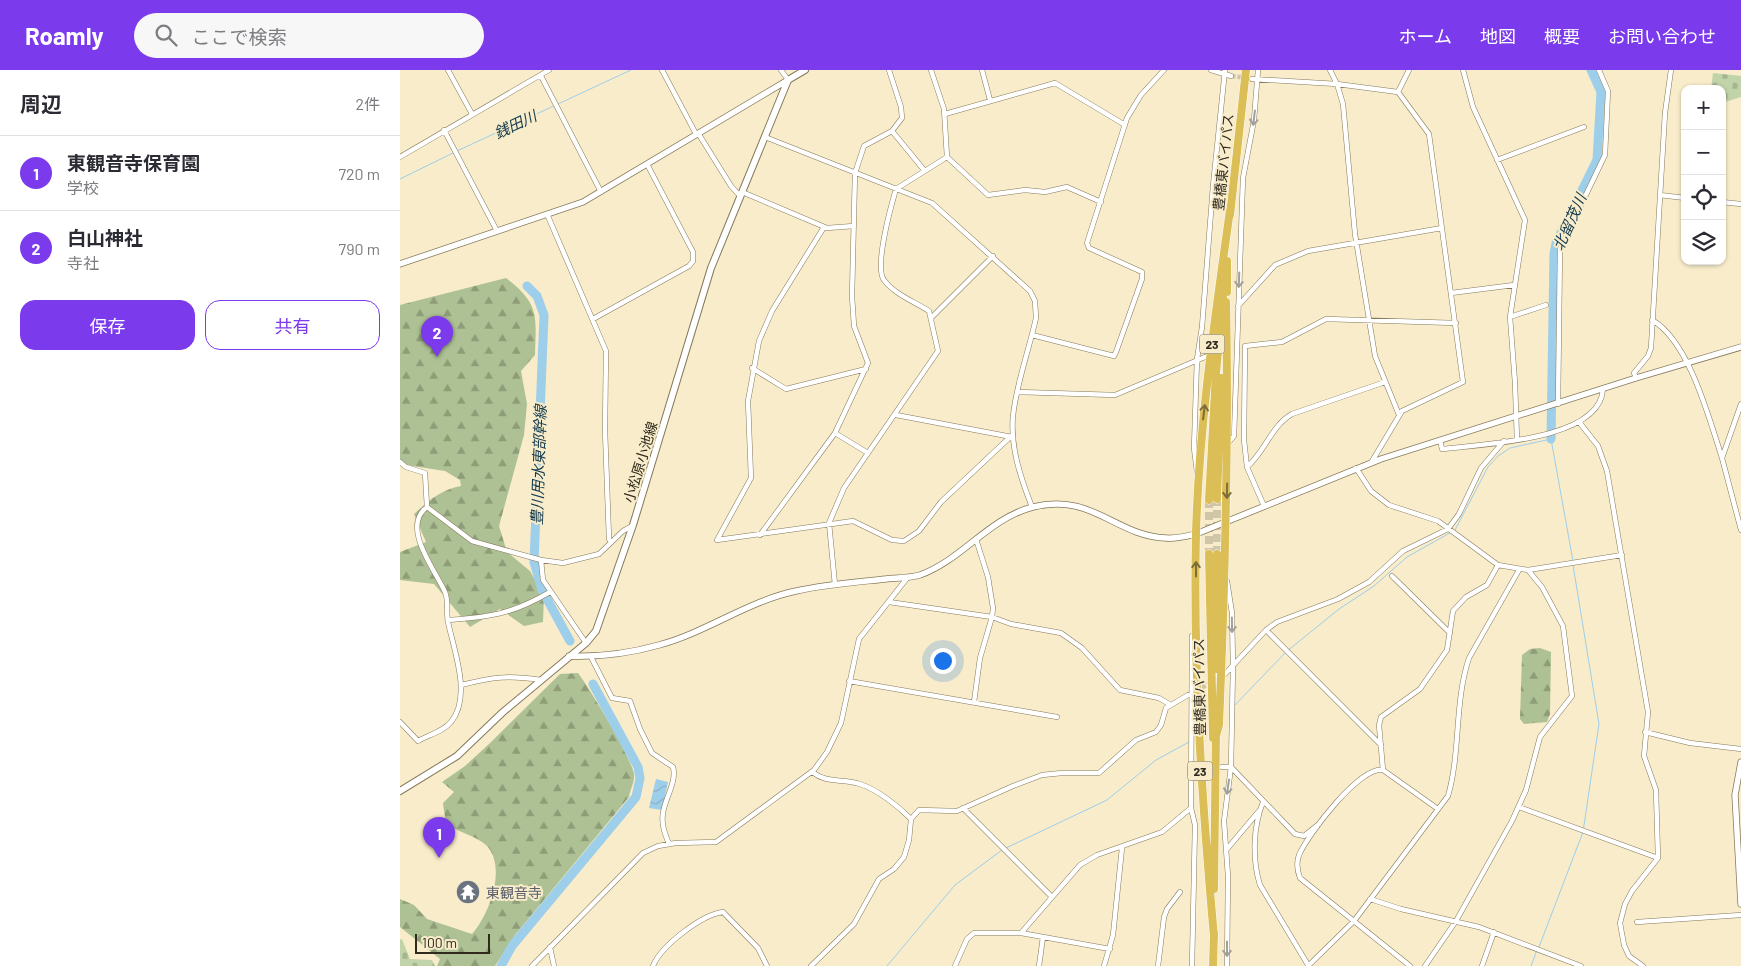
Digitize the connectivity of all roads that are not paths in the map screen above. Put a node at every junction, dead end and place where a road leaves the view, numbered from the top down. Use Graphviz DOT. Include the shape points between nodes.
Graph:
graph roads {
  1 [pos="448,70"];
  2 [pos="549,70"];
  3 [pos="662,70"];
  4 [pos="781,70"];
  5 [pos="805,70"];
  6 [pos="889,70"];
  7 [pos="931,70"];
  8 [pos="982,70"];
  9 [pos="1164,70"];
  10 [pos="1211,70"];
  11 [pos="1246,70"];
  12 [pos="1258,70"];
  13 [pos="1330,70"];
  14 [pos="1409,70"];
  15 [pos="1463,70"];
  16 [pos="1599,70"];
  17 [pos="1671,70"];
  18 [pos="1225,73"];
  19 [pos="541,76"];
  20 [pos="1231,76"];
  21 [pos="1255,79"];
  22 [pos="788,80"];
  23 [pos="1337,84"];
  24 [pos="1398,92"];
  25 [pos="990,100"];
  26 [pos="472,114"];
  27 [pos="945,114"];
  28 [pos="1126,125"];
  29 [pos="1584,127"];
  30 [pos="444,130"];
  31 [pos="892,131"];
  32 [pos="697,134"];
  33 [pos="765,137"];
  34 [pos="400,157"];
  35 [pos="947,157"];
  36 [pos="1497,160"];
  37 [pos="647,164"];
  38 [pos="924,170"];
  39 [pos="855,174"];
  40 [pos="896,189"];
  41 [pos="601,192"];
  42 [pos="741,194"];
  43 [pos="1660,195"];
  44 [pos="1681,198"];
  45 [pos="1101,202"];
  46 [pos="1726,202"];
  47 [pos="1741,204"];
  48 [pos="1230,210"];
  49 [pos="547,214"];
  50 [pos="854,226"];
  51 [pos="824,227"];
  52 [pos="1442,228"];
  53 [pos="497,231"];
  54 [pos="1356,241"];
  55 [pos="993,256"];
  56 [pos="1227,256"];
  57 [pos="400,264"];
  58 [pos="1514,284"];
  59 [pos="1451,293"];
  60 [pos="1226,302"];
  61 [pos="1546,305"];
  62 [pos="1238,306"];
  63 [pos="1510,317"];
  64 [pos="931,318"];
  65 [pos="593,319"];
  66 [pos="1652,320"];
  67 [pos="1370,321"];
  68 [pos="1456,323"];
  69 [pos="1032,335"];
  70 [pos="1741,347"];
  71 [pos="1205,357"];
  72 [pos="1197,360"];
  73 [pos="1686,362"];
  74 [pos="752,368"];
  75 [pos="866,369"];
  76 [pos="1636,378"];
  77 [pos="1385,382"];
  78 [pos="1603,388"];
  79 [pos="1018,392"];
  80 [pos="1741,404"];
  81 [pos="1554,405"];
  82 [pos="896,415"];
  83 [pos="1399,415"];
  84 [pos="1516,416"];
  85 [pos="1579,422"];
  86 [pos="835,433"];
  87 [pos="1013,437"];
  88 [pos="1440,440"];
  89 [pos="1517,440"];
  90 [pos="1504,441"];
  91 [pos="1228,442"];
  92 [pos="868,454"];
  93 [pos="1722,458"];
  94 [pos="400,462"];
  95 [pos="1371,463"];
  96 [pos="1247,467"];
  97 [pos="1356,468"];
  98 [pos="1199,478"];
  99 [pos="1264,506"];
  100 [pos="428,507"];
  101 [pos="1032,507"];
  102 [pos="1227,521"];
  103 [pos="829,523"];
  104 [pos="633,526"];
  105 [pos="1741,527"];
  106 [pos="1451,531"];
  107 [pos="1196,534"];
  108 [pos="760,535"];
  109 [pos="976,539"];
  110 [pos="612,542"];
  111 [pos="1622,555"];
  112 [pos="541,560"];
  113 [pos="1498,565"];
  114 [pos="1519,570"];
  115 [pos="1528,570"];
  116 [pos="1392,576"];
  117 [pos="908,577"];
  118 [pos="1226,577"];
  119 [pos="835,585"];
  120 [pos="550,592"];
  121 [pos="889,602"];
  122 [pos="1197,605"];
  123 [pos="992,617"];
  124 [pos="448,620"];
  125 [pos="1266,630"];
  126 [pos="1450,633"];
  127 [pos="586,643"];
  128 [pos="569,656"];
  129 [pos="591,657"];
  130 [pos="1232,667"];
  131 [pos="1224,674"];
  132 [pos="541,680"];
  133 [pos="849,681"];
  134 [pos="462,685"];
  135 [pos="1188,695"];
  136 [pos="974,702"];
  137 [pos="1169,704"];
  138 [pos="1057,717"];
  139 [pos="400,722"];
  140 [pos="1645,732"];
  141 [pos="1216,736"];
  142 [pos="1381,745"];
  143 [pos="1741,749"];
  144 [pos="1741,762"];
  145 [pos="1222,767"];
  146 [pos="1231,767"];
  147 [pos="1383,770"];
  148 [pos="812,772"];
  149 [pos="400,792"];
  150 [pos="1263,802"];
  151 [pos="1518,807"];
  152 [pos="963,808"];
  153 [pos="1191,808"];
  154 [pos="1438,809"];
  155 [pos="1260,810"];
  156 [pos="911,819"];
  157 [pos="1214,820"];
  158 [pos="1320,823"];
  159 [pos="669,844"];
  160 [pos="1122,848"];
  161 [pos="1226,849"];
  162 [pos="1658,858"];
  163 [pos="1180,892"];
  164 [pos="1052,897"];
  165 [pos="1370,899"];
  166 [pos="1741,904"];
  167 [pos="1741,915"];
  168 [pos="1354,921"];
  169 [pos="1456,921"];
  170 [pos="1637,922"];
  171 [pos="1494,932"];
  172 [pos="1021,933"];
  173 [pos="1043,937"];
  174 [pos="1214,937"];
  175 [pos="550,947"];
  176 [pos="1110,949"];
  177 [pos="814,965"];
  178 [pos="532,966"];
  179 [pos="554,966"];
  180 [pos="653,966"];
  181 [pos="767,966"];
  182 [pos="955,966"];
  183 [pos="1039,966"];
  184 [pos="1104,966"];
  185 [pos="1158,966"];
  186 [pos="1192,966"];
  187 [pos="1213,966"];
  188 [pos="1227,966"];
  189 [pos="1308,966"];
  190 [pos="1410,966"];
  191 [pos="1425,966"];
  192 [pos="1482,966"];
  193 [pos="1581,966"];
  194 [pos="1643,966"];
  1 -- 26 [label="street"];
  2 -- 19 [label="street"];
  3 -- 32 [label="street"];
  4 -- 22 [label="street"];
  5 -- 22 [label="main road"];
  6 -- 31 [label="street" via="902,118"];
  7 -- 27 [label="street"];
  8 -- 25 [label="street"];
  9 -- 28 [label="street" via="1134,105"];
  10 -- 18 [label="street"];
  11 -- 48 [label="highway, 豊橋東バイパス / 23"];
  12 -- 21 [label="street"];
  13 -- 23 [label="street"];
  14 -- 24 [label="street"];
  15 -- 36 [label="street" via="1473,106"];
  16 -- 81 [label="street" via="1608,91 1605,155 1560,249"];
  17 -- 43 [label="street"];
  18 -- 20 [label="street"];
  18 -- 72 [label="street"];
  19 -- 26 [label="street"];
  19 -- 41 [label="street"];
  21 -- 23 [label="street"];
  21 -- 62 [label="street, one-way" via="1254,120 1242,178"];
  22 -- 32 [label="street"];
  22 -- 33 [label="main road, 小松原小池線"];
  23 -- 24 [label="street"];
  23 -- 54 [label="street" via="1343,104"];
  24 -- 52 [label="street" via="1429,134"];
  25 -- 27 [label="street"];
  25 -- 28 [label="street" via="1055,82"];
  26 -- 30 [label="street"];
  27 -- 35 [label="street"];
  28 -- 45 [label="street"];
  29 -- 36 [label="street"];
  30 -- 34 [label="street"];
  30 -- 53 [label="street"];
  31 -- 38 [label="street"];
  31 -- 39 [label="street" via="864,146"];
  32 -- 37 [label="street"];
  32 -- 42 [label="street" via="731,186"];
  33 -- 39 [label="street"];
  33 -- 42 [label="main road, 小松原小池線"];
  35 -- 38 [label="street"];
  35 -- 45 [label="street" via="988,195 1025,190 1045,192 1067,187"];
  36 -- 58 [label="street" via="1525,220"];
  37 -- 41 [label="street"];
  37 -- 65 [label="street" via="684,232 693,260 689,266"];
  38 -- 40 [label="street"];
  39 -- 40 [label="street"];
  39 -- 50 [label="street"];
  40 -- 55 [label="street" via="939,207"];
  40 -- 64 [label="street" via="884,233 881,272 891,288 929,311"];
  41 -- 49 [label="street"];
  42 -- 51 [label="street"];
  42 -- 104 [label="main road, 小松原小池線" via="711,268"];
  43 -- 44 [label="street"];
  43 -- 66 [label="street"];
  45 -- 69 [label="street" via="1087,246 1142,272 1114,356"];
  46 -- 47 [label="street"];
  48 -- 56 [label="highway, 豊橋東バイパス / 23"];
  98 -- 48 [label="highway, 23, one-way" via="1205,403"];
  49 -- 53 [label="street"];
  49 -- 65 [label="street"];
  50 -- 51 [label="street"];
  50 -- 75 [label="street" via="854,326 867,359"];
  51 -- 74 [label="street" via="772,311"];
  52 -- 54 [label="street"];
  52 -- 59 [label="street"];
  53 -- 57 [label="street"];
  54 -- 62 [label="street" via="1308,251 1275,265"];
  54 -- 67 [label="street"];
  55 -- 64 [label="street"];
  55 -- 69 [label="street" via="1019,280 1035,301"];
  56 -- 60 [label="highway, 豊橋東バイパス / 23"];
  56 -- 60 [label="highway, 豊橋東バイパス / 23" via="1216,373 1213,500"];
  58 -- 59 [label="street"];
  58 -- 63 [label="street"];
  59 -- 68 [label="street"];
  60 -- 91 [label="highway, 23"];
  61 -- 63 [label="street"];
  62 -- 91 [label="street" via="1234,349 1234,436"];
  63 -- 84 [label="street"];
  64 -- 82 [label="street" via="938,351"];
  65 -- 110 [label="street" via="606,351 605,430 609,539"];
  66 -- 73 [label="street" via="1666,331"];
  66 -- 76 [label="street" via="1648,356 1636,369"];
  67 -- 68 [label="street"];
  67 -- 77 [label="street" via="1375,356"];
  67 -- 96 [label="street" via="1326,319 1282,342 1245,346 1244,440"];
  68 -- 83 [label="street" via="1463,382 1402,410"];
  69 -- 79 [label="street"];
  70 -- 73 [label="street"];
  71 -- 72 [label="street"];
  72 -- 79 [label="street" via="1115,395"];
  72 -- 98 [label="street" via="1194,448"];
  73 -- 76 [label="street"];
  73 -- 93 [label="street" via="1699,386"];
  74 -- 75 [label="street" via="786,389"];
  74 -- 108 [label="street" via="748,401 751,478 717,540"];
  75 -- 86 [label="street"];
  76 -- 78 [label="street"];
  77 -- 83 [label="street"];
  77 -- 96 [label="street" via="1282,420"];
  78 -- 81 [label="street"];
  78 -- 85 [label="street" via="1599,406"];
  79 -- 87 [label="street" via="1012,418"];
  80 -- 93 [label="street"];
  81 -- 84 [label="street"];
  82 -- 87 [label="street"];
  82 -- 92 [label="street"];
  83 -- 95 [label="street"];
  84 -- 88 [label="street"];
  84 -- 89 [label="street"];
  85 -- 89 [label="street" via="1548,434"];
  85 -- 111 [label="street" via="1598,446 1604,460"];
  86 -- 92 [label="street"];
  86 -- 108 [label="street"];
  87 -- 101 [label="street" via="1022,480"];
  87 -- 103 [label="street" via="950,493 919,531 904,541 892,540 853,521"];
  88 -- 90 [label="street" via="1442,449"];
  88 -- 95 [label="street"];
  89 -- 90 [label="street"];
  90 -- 106 [label="street" via="1481,468"];
  91 -- 102 [label="highway, one-way"];
  92 -- 103 [label="street" via="844,488"];
  93 -- 105 [label="street"];
  94 -- 100 [label="street" via="425,472"];
  95 -- 97 [label="street"];
  96 -- 99 [label="street"];
  97 -- 99 [label="street"];
  97 -- 106 [label="street" via="1371,491 1389,504 1438,521"];
  98 -- 107 [label="highway"];
  99 -- 102 [label="street"];
  100 -- 112 [label="street" via="472,541"];
  100 -- 124 [label="street" via="419,516 418,539 446,593"];
  101 -- 107 [label="street" via="1078,505 1136,531 1168,539"];
  101 -- 109 [label="street" via="999,522"];
  102 -- 107 [label="street"];
  102 -- 118 [label="highway"];
  103 -- 108 [label="street"];
  103 -- 119 [label="street"];
  104 -- 110 [label="street"];
  104 -- 127 [label="main road, 小松原小池線" via="596,631"];
  106 -- 113 [label="street"];
  106 -- 125 [label="street" via="1403,552 1369,582 1338,599 1277,622"];
  122 -- 107 [label="highway, one-way"];
  109 -- 117 [label="street" via="942,564"];
  109 -- 123 [label="street" via="988,577"];
  110 -- 112 [label="street" via="599,554 567,563"];
  111 -- 115 [label="street"];
  111 -- 140 [label="street" via="1648,712"];
  112 -- 120 [label="street" via="543,580"];
  113 -- 114 [label="street"];
  113 -- 126 [label="street" via="1487,585 1456,605"];
  114 -- 115 [label="street"];
  114 -- 154 [label="street" via="1469,658 1459,706 1451,786"];
  115 -- 151 [label="street" via="1542,587 1563,626 1572,696 1540,737 1526,790"];
  116 -- 126 [label="street"];
  117 -- 119 [label="street"];
  117 -- 121 [label="street"];
  118 -- 130 [label="street, one-way" via="1231,595"];
  118 -- 141 [label="highway, 23"];
  119 -- 129 [label="street" via="795,591 765,601 660,645"];
  120 -- 124 [label="street" via="522,608 494,616"];
  120 -- 127 [label="street"];
  121 -- 123 [label="street"];
  121 -- 133 [label="street" via="862,632"];
  122 -- 153 [label="street" via="1192,625 1194,766"];
  122 -- 174 [label="highway, 23" via="1200,775"];
  123 -- 136 [label="street" via="980,658"];
  123 -- 137 [label="street" via="1011,624 1061,632 1082,648 1120,690 1159,698"];
  124 -- 134 [label="street"];
  125 -- 130 [label="street"];
  125 -- 142 [label="street"];
  126 -- 142 [label="street" via="1444,656 1420,689 1381,717"];
  127 -- 128 [label="main road, 小松原小池線"];
  128 -- 129 [label="street"];
  128 -- 132 [label="main road, 小松原小池線"];
  129 -- 159 [label="street" via="612,698 630,701 652,753 673,767 674,778 663,814"];
  130 -- 131 [label="street"];
  130 -- 146 [label="street"];
  132 -- 134 [label="street" via="511,675"];
  132 -- 149 [label="main road, 小松原小池線" via="457,756"];
  133 -- 136 [label="street"];
  133 -- 148 [label="street" via="835,738"];
  134 -- 139 [label="street" via="455,716 449,725 418,741"];
  135 -- 137 [label="street"];
  136 -- 138 [label="street"];
  137 -- 152 [label="street" via="1156,732 1136,740 1099,773 1062,772 1042,776"];
  140 -- 143 [label="street"];
  140 -- 162 [label="street" via="1645,763 1656,790"];
  141 -- 157 [label="highway, 豊橋東バイパス / 23"];
  141 -- 157 [label="highway, 豊橋東バイパス / 23" via="1213,554"];
  142 -- 147 [label="street"];
  144 -- 166 [label="street" via="1734,795"];
  145 -- 146 [label="street"];
  146 -- 150 [label="street"];
  146 -- 161 [label="street, one-way" via="1224,820"];
  147 -- 154 [label="street"];
  147 -- 158 [label="street" via="1374,770 1364,776"];
  148 -- 156 [label="street" via="821,779 860,784"];
  148 -- 159 [label="street" via="716,842"];
  150 -- 155 [label="street"];
  150 -- 158 [label="street" via="1300,836"];
  151 -- 162 [label="street"];
  151 -- 169 [label="street"];
  152 -- 156 [label="street" via="943,812 919,810"];
  152 -- 164 [label="street"];
  153 -- 160 [label="street" via="1162,832"];
  153 -- 186 [label="street" via="1195,826"];
  154 -- 165 [label="street"];
  155 -- 161 [label="street"];
  155 -- 189 [label="street" via="1254,846 1260,885"];
  156 -- 177 [label="street" via="910,840 904,857 879,879 854,924"];
  157 -- 174 [label="highway, 豊橋東バイパス / 23"];
  158 -- 168 [label="street" via="1300,854 1297,872 1300,878"];
  159 -- 175 [label="street" via="640,855"];
  160 -- 164 [label="street" via="1097,855 1080,865"];
  160 -- 176 [label="street"];
  161 -- 188 [label="street, one-way"];
  162 -- 194 [label="street" via="1632,891 1620,923 1629,956"];
  163 -- 185 [label="street" via="1166,909"];
  164 -- 172 [label="street"];
  165 -- 168 [label="street"];
  165 -- 169 [label="street"];
  167 -- 170 [label="street"];
  168 -- 189 [label="street"];
  168 -- 190 [label="street"];
  169 -- 171 [label="street"];
  169 -- 191 [label="street"];
  171 -- 192 [label="street"];
  171 -- 193 [label="street"];
  172 -- 173 [label="street"];
  172 -- 182 [label="street" via="974,933 967,939"];
  173 -- 176 [label="street"];
  173 -- 183 [label="street"];
  174 -- 187 [label="highway, 豊橋東バイパス / 23"];
  175 -- 178 [label="street"];
  175 -- 179 [label="street"];
  176 -- 184 [label="street"];
  180 -- 181 [label="street" via="666,948 692,926 723,912 758,948"];
}
